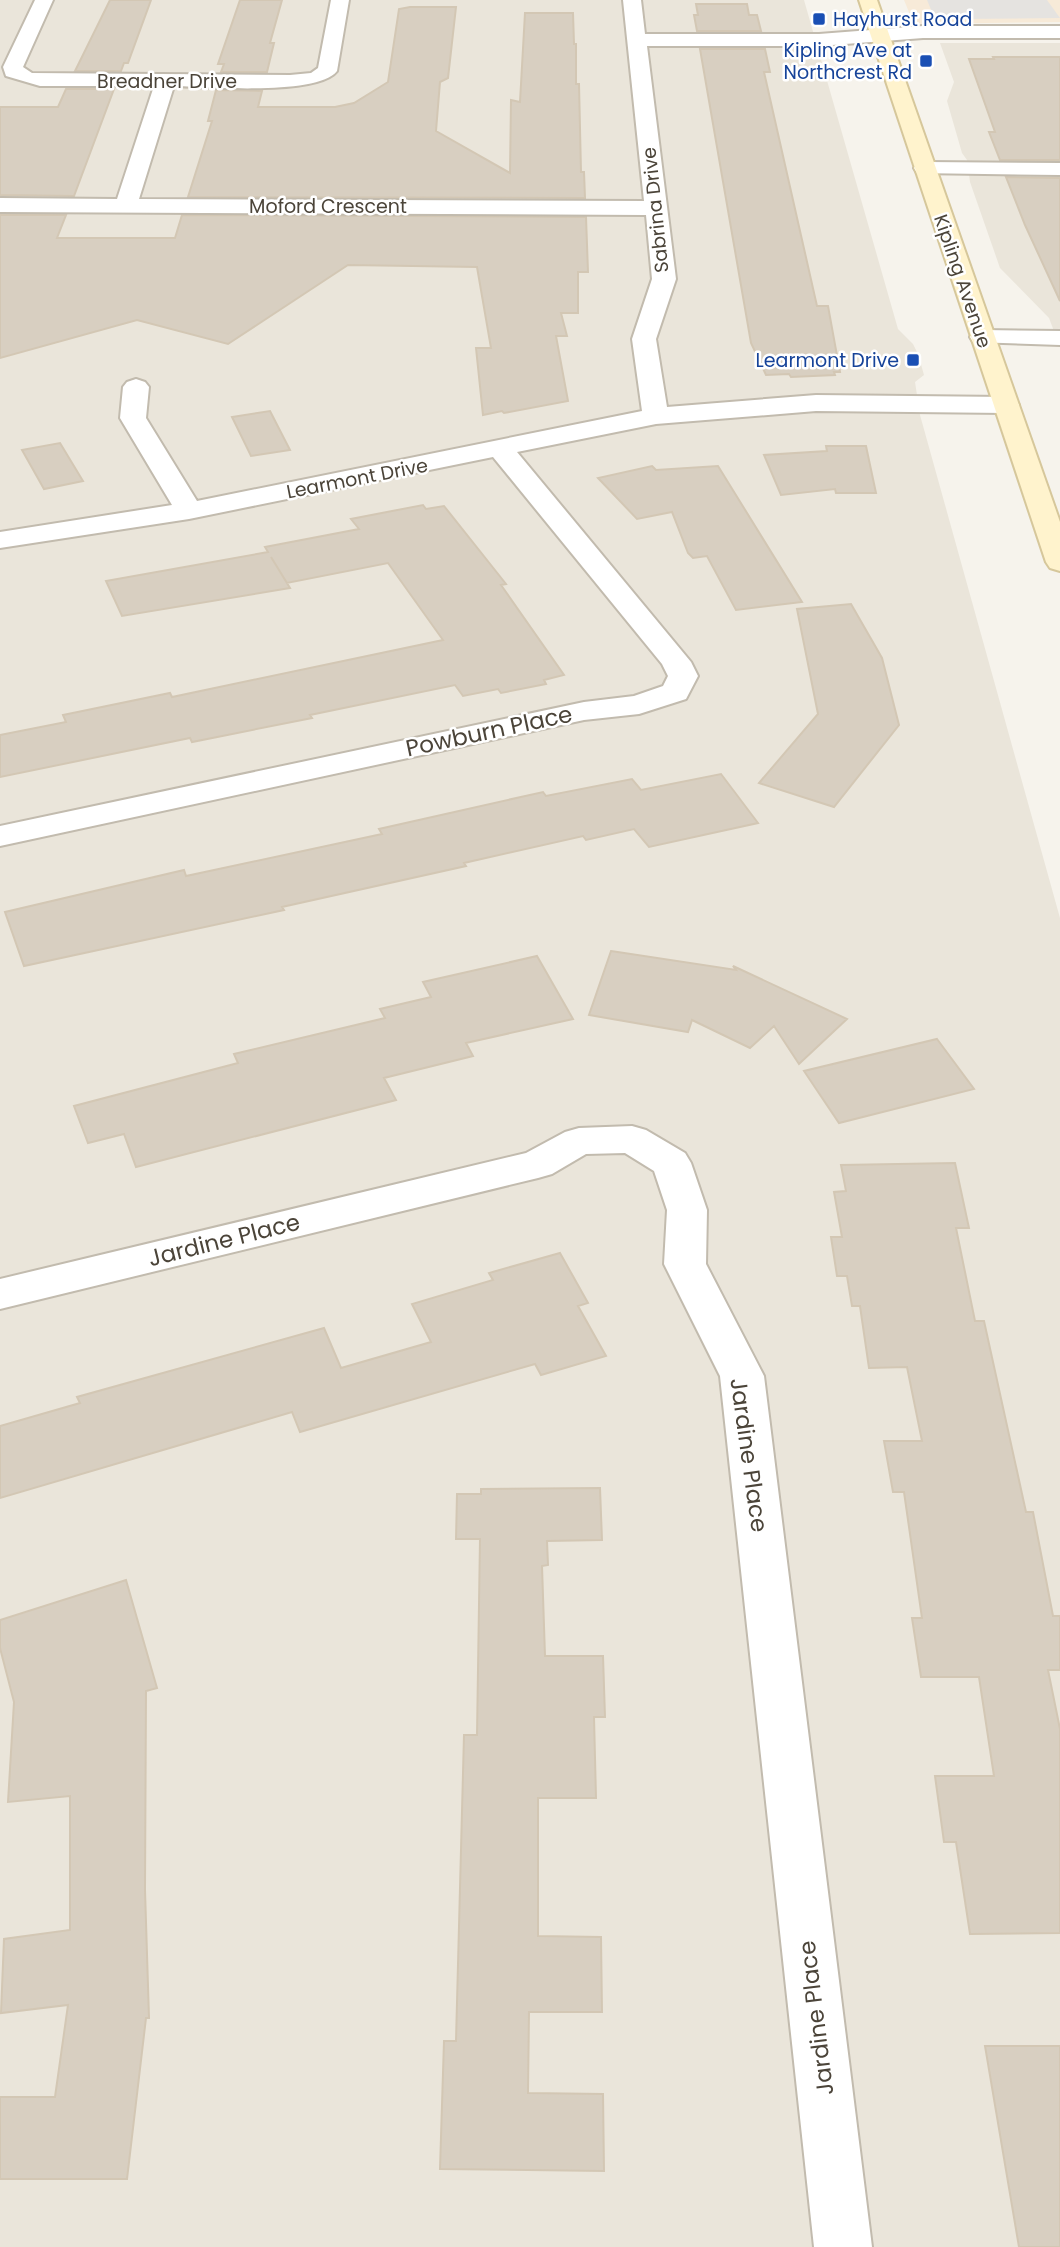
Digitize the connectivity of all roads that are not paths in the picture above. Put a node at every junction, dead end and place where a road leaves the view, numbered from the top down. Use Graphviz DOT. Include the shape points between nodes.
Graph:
graph roads {
  1 [pos="44,0"];
  2 [pos="340,0"];
  3 [pos="632,0"];
  4 [pos="868,0"];
  5 [pos="1060,32"];
  6 [pos="880,35"];
  7 [pos="637,40"];
  8 [pos="166,81"];
  9 [pos="925,168"];
  10 [pos="1060,169"];
  11 [pos="0,205"];
  12 [pos="126,205"];
  13 [pos="655,208"];
  14 [pos="982,337"];
  15 [pos="1060,338"];
  16 [pos="136,387"];
  17 [pos="1006,405"];
  18 [pos="656,416"];
  19 [pos="501,450"];
  20 [pos="189,511"];
  21 [pos="0,540"];
  22 [pos="1060,562"];
  23 [pos="0,836"];
  24 [pos="0,1294"];
  25 [pos="843,2247"];
  1 -- 8 [label="street, Breadner Drive" via="13,67 19,76"];
  2 -- 8 [label="street, Breadner Drive" via="329,68 322,75 300,81"];
  3 -- 7 [label="street, Sabrina Drive"];
  4 -- 6 [label="main road, Kipling Avenue"];
  5 -- 6 [label="street"];
  6 -- 7 [label="street" via="819,40"];
  6 -- 9 [label="main road, Kipling Avenue"];
  7 -- 13 [label="street, Sabrina Drive"];
  8 -- 12 [label="street"];
  9 -- 10 [label="street"];
  9 -- 14 [label="main road, Kipling Avenue"];
  11 -- 12 [label="street, Moford Crescent"];
  12 -- 13 [label="street, Moford Crescent"];
  13 -- 18 [label="street, Sabrina Drive" via="664,279 644,339"];
  14 -- 15 [label="street"];
  14 -- 17 [label="main road, Kipling Avenue"];
  16 -- 20 [label="street" via="133,418"];
  17 -- 18 [label="street, Learmont Drive" via="816,403"];
  17 -- 22 [label="main road, Kipling Avenue"];
  18 -- 19 [label="street, Learmont Drive"];
  19 -- 20 [label="street, Learmont Drive"];
  19 -- 23 [label="street, Powburn Place" via="676,662 684,676 675,692 639,705 584,711"];
  20 -- 21 [label="street, Learmont Drive"];
  24 -- 25 [label="street, Jardine Place" via="538,1164 579,1141 632,1139 671,1164 687,1210 685,1264 742,1376"];
}
